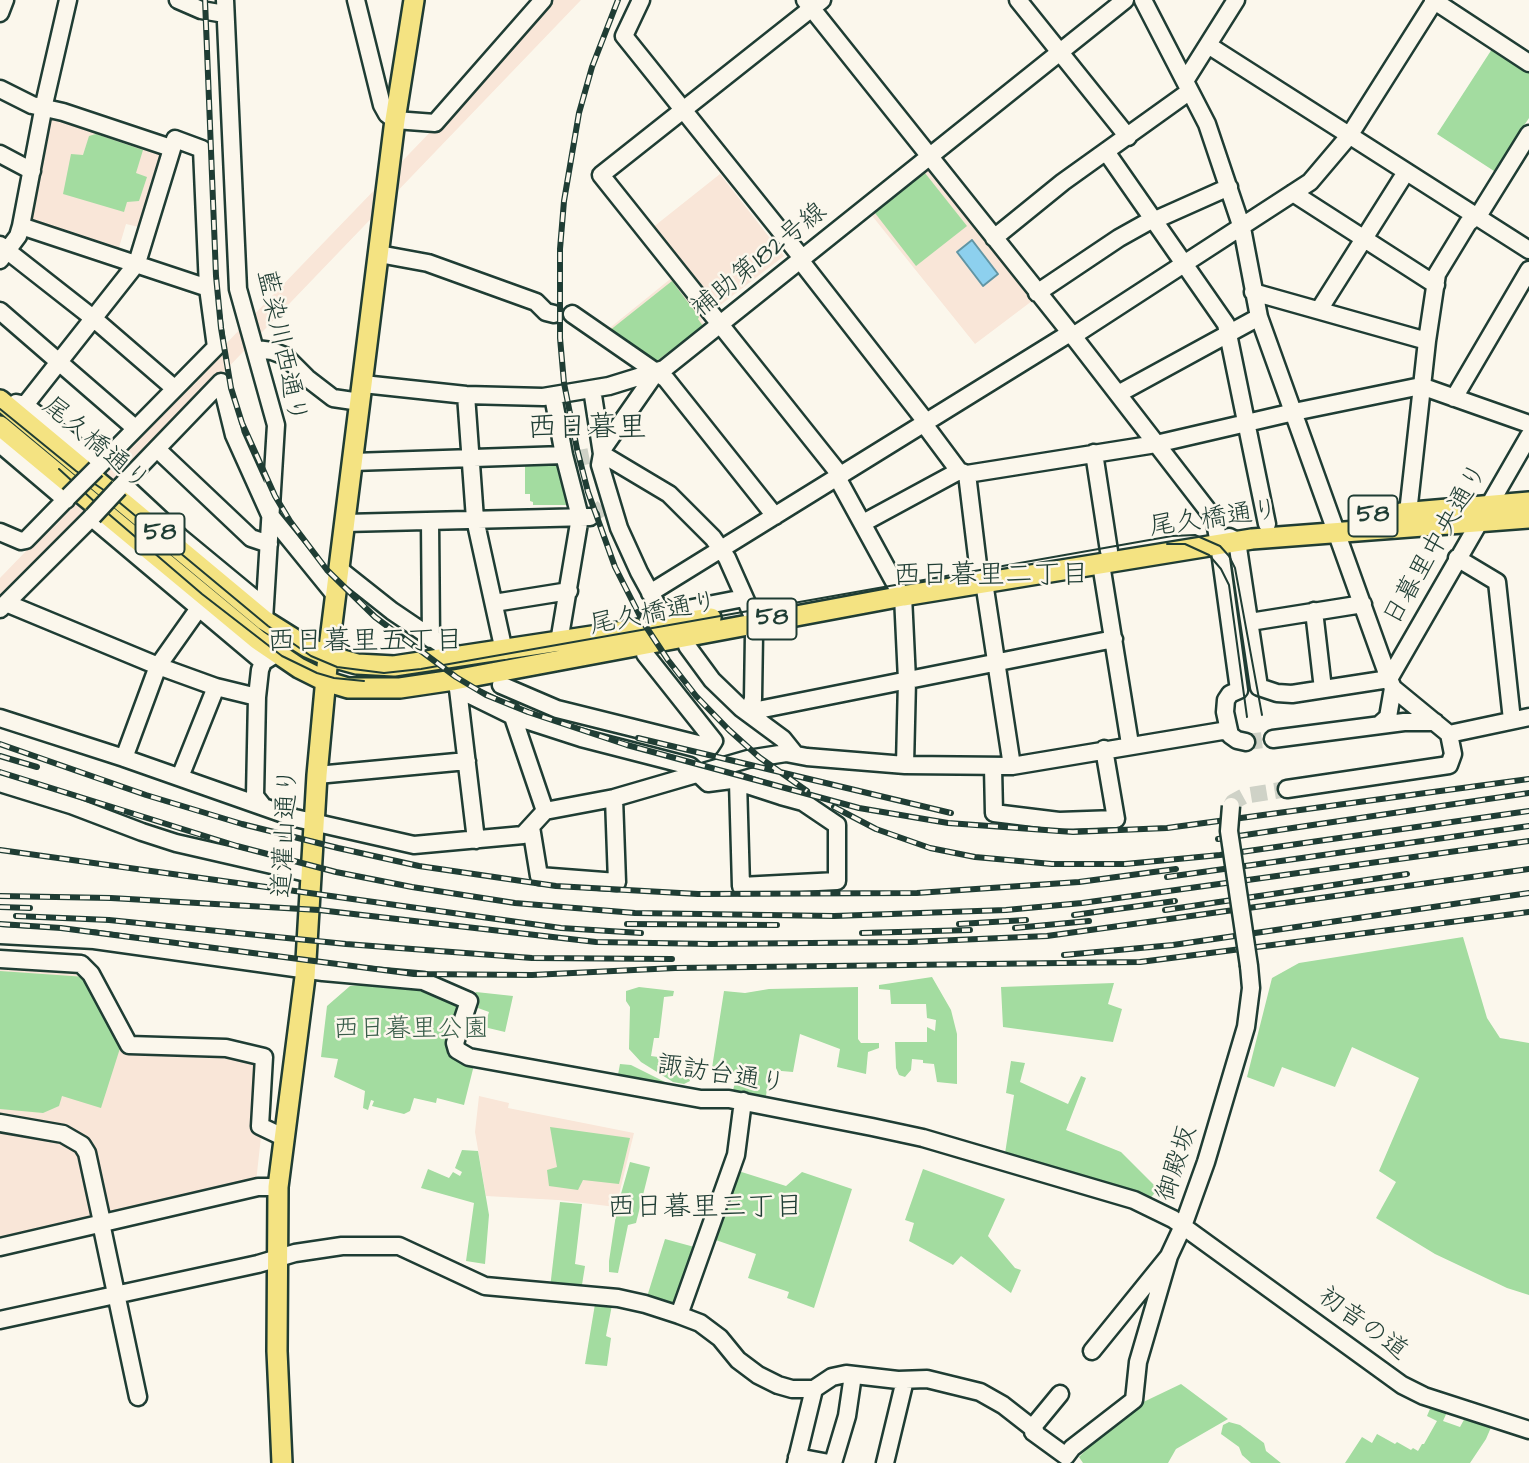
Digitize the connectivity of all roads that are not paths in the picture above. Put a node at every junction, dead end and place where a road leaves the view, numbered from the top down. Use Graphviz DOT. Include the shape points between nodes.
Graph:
graph roads {
  1 [pos="5,0"];
  2 [pos="68,0"];
  3 [pos="178,0"];
  4 [pos="356,0"];
  5 [pos="414,0"];
  6 [pos="543,0"];
  7 [pos="641,0"];
  8 [pos="1018,0"];
  9 [pos="1125,0"];
  10 [pos="1143,0"];
  11 [pos="1236,0"];
  12 [pos="1434,0"];
  13 [pos="813,3"];
  14 [pos="225,7"];
  15 [pos="0,13"];
  16 [pos="1208,46"];
  17 [pos="1060,53"];
  18 [pos="1529,63"];
  19 [pos="1188,86"];
  20 [pos="0,89"];
  21 [pos="45,109"];
  22 [pos="682,111"];
  23 [pos="395,120"];
  24 [pos="1529,134"];
  25 [pos="1349,135"];
  26 [pos="1128,137"];
  27 [pos="171,148"];
  28 [pos="1107,153"];
  29 [pos="0,154"];
  30 [pos="930,156"];
  31 [pos="32,171"];
  32 [pos="1406,172"];
  33 [pos="1228,187"];
  34 [pos="1293,193"];
  35 [pos="1475,216"];
  36 [pos="1154,219"];
  37 [pos="21,226"];
  38 [pos="1242,228"];
  39 [pos="994,238"];
  40 [pos="1364,239"];
  41 [pos="1529,250"];
  42 [pos="3,252"];
  43 [pos="379,254"];
  44 [pos="801,259"];
  45 [pos="137,263"];
  46 [pos="1185,264"];
  47 [pos="1529,270"];
  48 [pos="1436,285"];
  49 [pos="208,288"];
  50 [pos="1253,292"];
  51 [pos="1037,293"];
  52 [pos="1319,310"];
  53 [pos="0,311"];
  54 [pos="554,314"];
  55 [pos="572,314"];
  56 [pos="1259,317"];
  57 [pos="93,318"];
  58 [pos="720,324"];
  59 [pos="1071,334"];
  60 [pos="1228,334"];
  61 [pos="1427,341"];
  62 [pos="256,349"];
  63 [pos="59,360"];
  64 [pos="657,371"];
  65 [pos="1421,386"];
  66 [pos="174,388"];
  67 [pos="592,389"];
  68 [pos="0,391"];
  69 [pos="361,393"];
  70 [pos="1118,394"];
  71 [pos="466,395"];
  72 [pos="553,396"];
  73 [pos="1454,398"];
  74 [pos="0,400"];
  75 [pos="25,405"];
  76 [pos="1294,412"];
  77 [pos="926,423"];
  78 [pos="1246,423"];
  79 [pos="1529,424"];
  80 [pos="0,426"];
  81 [pos="135,428"];
  82 [pos="1529,436"];
  83 [pos="0,439"];
  84 [pos="1156,444"];
  85 [pos="157,449"];
  86 [pos="1094,453"];
  87 [pos="586,455"];
  88 [pos="471,460"];
  89 [pos="353,462"];
  90 [pos="98,467"];
  91 [pos="963,472"];
  92 [pos="839,478"];
  93 [pos="121,486"];
  94 [pos="68,498"];
  95 [pos="1529,502"];
  96 [pos="596,510"];
  97 [pos="1408,513"];
  98 [pos="1484,513"];
  99 [pos="270,515"];
  100 [pos="775,516"];
  101 [pos="93,517"];
  102 [pos="1529,518"];
  103 [pos="475,519"];
  104 [pos="430,521"];
  105 [pos="345,523"];
  106 [pos="863,523"];
  107 [pos="1267,524"];
  108 [pos="1335,525"];
  109 [pos="0,532"];
  110 [pos="1225,539"];
  111 [pos="269,544"];
  112 [pos="720,549"];
  113 [pos="1105,557"];
  114 [pos="1457,558"];
  115 [pos="339,569"];
  116 [pos="981,578"];
  117 [pos="569,591"];
  118 [pos="900,591"];
  119 [pos="650,593"];
  120 [pos="335,595"];
  121 [pos="494,603"];
  122 [pos="1363,604"];
  123 [pos="3,606"];
  124 [pos="199,608"];
  125 [pos="1314,611"];
  126 [pos="750,616"];
  127 [pos="264,621"];
  128 [pos="1250,622"];
  129 [pos="431,639"];
  130 [pos="1114,639"];
  131 [pos="559,642"];
  132 [pos="687,646"];
  133 [pos="504,651"];
  134 [pos="645,653"];
  135 [pos="328,656"];
  136 [pos="460,657"];
  137 [pos="270,658"];
  138 [pos="554,661"];
  139 [pos="996,663"];
  140 [pos="158,666"];
  141 [pos="499,678"];
  142 [pos="907,680"];
  143 [pos="325,681"];
  144 [pos="1391,683"];
  145 [pos="456,684"];
  146 [pos="216,687"];
  147 [pos="1323,689"];
  148 [pos="257,697"];
  149 [pos="748,712"];
  150 [pos="513,716"];
  151 [pos="1529,717"];
  152 [pos="0,718"];
  153 [pos="1513,720"];
  154 [pos="1435,722"];
  155 [pos="1379,725"];
  156 [pos="1228,730"];
  157 [pos="1449,734"];
  158 [pos="1273,739"];
  159 [pos="1246,742"];
  160 [pos="1130,744"];
  161 [pos="1104,749"];
  162 [pos="795,754"];
  163 [pos="124,758"];
  164 [pos="467,761"];
  165 [pos="905,765"];
  166 [pos="1012,766"];
  167 [pos="993,767"];
  168 [pos="699,774"];
  169 [pos="317,775"];
  170 [pos="180,777"];
  171 [pos="737,782"];
  172 [pos="0,783"];
  173 [pos="1287,789"];
  174 [pos="614,799"];
  175 [pos="262,805"];
  176 [pos="1231,806"];
  177 [pos="545,811"];
  178 [pos="314,823"];
  179 [pos="531,827"];
  180 [pos="476,840"];
  181 [pos="311,874"];
  182 [pos="0,935"];
  183 [pos="0,960"];
  184 [pos="306,969"];
  185 [pos="743,1101"];
  186 [pos="0,1123"];
  187 [pos="283,1137"];
  188 [pos="278,1187"];
  189 [pos="102,1223"];
  190 [pos="1184,1226"];
  191 [pos="0,1247"];
  192 [pos="1169,1256"];
  193 [pos="276,1259"];
  194 [pos="117,1296"];
  195 [pos="679,1315"];
  196 [pos="0,1320"];
  197 [pos="1092,1351"];
  198 [pos="853,1375"];
  199 [pos="905,1380"];
  200 [pos="814,1388"];
  201 [pos="1060,1394"];
  202 [pos="138,1397"];
  203 [pos="1033,1430"];
  204 [pos="1529,1430"];
  205 [pos="1069,1457"];
  206 [pos="796,1460"];
  207 [pos="282,1463"];
  208 [pos="831,1463"];
  209 [pos="885,1463"];
  1 -- 15 [label="street"];
  2 -- 21 [label="street"];
  3 -- 14 [label="street" via="201,10"];
  4 -- 23 [label="street" via="382,105"];
  5 -- 23 [label="main road"];
  6 -- 23 [label="street" via="435,123"];
  7 -- 22 [label="street" via="624,36"];
  8 -- 17 [label="street"];
  9 -- 17 [label="street, 補助第182号線"];
  10 -- 19 [label="street"];
  11 -- 16 [label="street"];
  12 -- 18 [label="street"];
  12 -- 25 [label="street"];
  13 -- 22 [label="street"];
  13 -- 30 [label="street"];
  14 -- 62 [label="street, 藍染川西通り" via="238,289"];
  16 -- 19 [label="street"];
  16 -- 25 [label="street"];
  17 -- 26 [label="street"];
  17 -- 30 [label="street, 補助第182号線"];
  19 -- 26 [label="street"];
  19 -- 33 [label="street" via="1207,124"];
  20 -- 21 [label="street"];
  21 -- 27 [label="street"];
  21 -- 31 [label="street"];
  22 -- 44 [label="street"];
  22 -- 58 [label="street" via="601,175"];
  23 -- 43 [label="main road, 道灌山通り" via="390,203"];
  24 -- 35 [label="street"];
  25 -- 32 [label="street"];
  25 -- 34 [label="street" via="1310,182"];
  26 -- 28 [label="street"];
  27 -- 45 [label="street"];
  27 -- 49 [label="street" via="175,139 202,149"];
  28 -- 36 [label="street"];
  28 -- 39 [label="street"];
  29 -- 31 [label="street"];
  30 -- 39 [label="street"];
  30 -- 44 [label="street, 補助第182号線"];
  31 -- 37 [label="street"];
  32 -- 35 [label="street"];
  32 -- 40 [label="street"];
  33 -- 36 [label="street"];
  33 -- 38 [label="street"];
  34 -- 38 [label="street"];
  34 -- 40 [label="street"];
  35 -- 41 [label="street"];
  35 -- 48 [label="street" via="1437,274"];
  36 -- 46 [label="street"];
  36 -- 51 [label="street"];
  37 -- 42 [label="street"];
  37 -- 45 [label="street"];
  38 -- 46 [label="street"];
  38 -- 50 [label="street"];
  39 -- 51 [label="street"];
  40 -- 48 [label="street"];
  40 -- 52 [label="street"];
  42 -- 57 [label="street"];
  43 -- 54 [label="street" via="429,263 536,302"];
  43 -- 69 [label="main road, 道灌山通り"];
  44 -- 58 [label="street, 補助第182号線"];
  44 -- 77 [label="street"];
  45 -- 49 [label="street"];
  45 -- 57 [label="street"];
  46 -- 59 [label="street"];
  46 -- 60 [label="street" via="1226,324"];
  47 -- 73 [label="street"];
  48 -- 61 [label="street"];
  49 -- 66 [label="street" via="216,347"];
  50 -- 52 [label="street"];
  50 -- 56 [label="street"];
  51 -- 59 [label="street"];
  52 -- 61 [label="street"];
  53 -- 63 [label="street"];
  55 -- 64 [label="street"];
  56 -- 60 [label="street"];
  56 -- 76 [label="street"];
  57 -- 63 [label="street"];
  57 -- 66 [label="street"];
  58 -- 64 [label="street, 補助第182号線"];
  58 -- 92 [label="street"];
  59 -- 70 [label="street"];
  59 -- 77 [label="street"];
  60 -- 70 [label="street"];
  60 -- 78 [label="street"];
  61 -- 65 [label="street"];
  62 -- 69 [label="street, 補助第182号線" via="285,356 333,398"];
  62 -- 99 [label="street, 藍染川西通り" via="276,425"];
  63 -- 75 [label="street"];
  63 -- 81 [label="street"];
  64 -- 67 [label="street, 補助第182号線"];
  64 -- 87 [label="street"];
  64 -- 100 [label="street"];
  65 -- 73 [label="street"];
  65 -- 76 [label="street"];
  65 -- 97 [label="street"];
  66 -- 81 [label="street"];
  67 -- 72 [label="street, 補助第182号線"];
  67 -- 87 [label="street"];
  68 -- 75 [label="street"];
  69 -- 71 [label="street, 補助第182号線"];
  69 -- 89 [label="main road, 道灌山通り"];
  70 -- 84 [label="street"];
  71 -- 72 [label="street, 補助第182号線"];
  71 -- 88 [label="street"];
  72 -- 87 [label="street"];
  73 -- 79 [label="street"];
  74 -- 127 [label="main road, 尾久橋通り / 58"];
  75 -- 90 [label="street"];
  76 -- 78 [label="street"];
  76 -- 108 [label="street"];
  77 -- 91 [label="street"];
  77 -- 92 [label="street"];
  78 -- 84 [label="street"];
  78 -- 107 [label="street"];
  80 -- 137 [label="main road, 尾久橋通り / 58"];
  81 -- 90 [label="street"];
  82 -- 98 [label="street, 日暮里中央通り"];
  83 -- 94 [label="street" via="6,449"];
  84 -- 86 [label="street"];
  84 -- 110 [label="street"];
  85 -- 93 [label="street"];
  85 -- 99 [label="street" via="221,382 234,435"];
  85 -- 111 [label="street" via="251,538"];
  86 -- 91 [label="street"];
  86 -- 113 [label="street"];
  87 -- 88 [label="street"];
  87 -- 96 [label="street"];
  87 -- 96 [label="street" via="600,465"];
  87 -- 112 [label="street" via="669,494"];
  88 -- 89 [label="street"];
  88 -- 103 [label="street"];
  89 -- 105 [label="main road, 道灌山通り"];
  90 -- 94 [label="street, bridge"];
  91 -- 106 [label="street"];
  91 -- 116 [label="street"];
  92 -- 100 [label="street"];
  92 -- 106 [label="street"];
  93 -- 101 [label="street, bridge"];
  93 -- 127 [label="street" via="255,599"];
  94 -- 109 [label="street" via="26,540"];
  95 -- 98 [label="main road, 尾久橋通り / 58"];
  96 -- 103 [label="street"];
  96 -- 117 [label="street"];
  96 -- 119 [label="street" via="624,538"];
  97 -- 98 [label="main road, 尾久橋通り / 58"];
  97 -- 108 [label="main road, 尾久橋通り / 58"];
  98 -- 102 [label="main road, 尾久橋通り / 58"];
  98 -- 108 [label="main road, 尾久橋通り / 58"];
  98 -- 114 [label="street, 日暮里中央通り"];
  99 -- 111 [label="street, 藍染川西通り"];
  99 -- 120 [label="street"];
  100 -- 112 [label="street"];
  101 -- 123 [label="street"];
  101 -- 124 [label="street"];
  103 -- 104 [label="street"];
  103 -- 121 [label="street"];
  104 -- 105 [label="street"];
  104 -- 129 [label="street"];
  105 -- 115 [label="main road, 道灌山通り"];
  106 -- 118 [label="street"];
  107 -- 108 [label="main road, 尾久橋通り / 58"];
  107 -- 110 [label="main road, 尾久橋通り / 58"];
  108 -- 110 [label="main road, 尾久橋通り / 58"];
  108 -- 122 [label="street"];
  110 -- 113 [label="main road, 尾久橋通り / 58"];
  110 -- 128 [label="street"];
  110 -- 156 [label="street" via="1239,690 1230,694 1225,705"];
  111 -- 127 [label="street, 藍染川西通り"];
  112 -- 119 [label="street"];
  112 -- 126 [label="street"];
  113 -- 116 [label="main road, 尾久橋通り / 58"];
  113 -- 130 [label="street"];
  114 -- 144 [label="street, 日暮里中央通り"];
  114 -- 153 [label="street" via="1497,582"];
  115 -- 120 [label="main road, 道灌山通り"];
  115 -- 129 [label="street"];
  116 -- 118 [label="main road, 尾久橋通り / 58"];
  116 -- 139 [label="street"];
  117 -- 121 [label="street"];
  117 -- 131 [label="street"];
  118 -- 126 [label="main road, 尾久橋通り / 58"];
  118 -- 142 [label="street"];
  119 -- 126 [label="street" via="662,614"];
  120 -- 135 [label="main road, 道灌山通り"];
  121 -- 133 [label="street"];
  122 -- 125 [label="street"];
  122 -- 144 [label="street"];
  123 -- 140 [label="street"];
  124 -- 137 [label="street"];
  124 -- 140 [label="street"];
  125 -- 128 [label="street"];
  125 -- 147 [label="street"];
  126 -- 131 [label="main road, 尾久橋通り / 58"];
  126 -- 132 [label="street"];
  126 -- 138 [label="main road, 尾久橋通り / 58"];
  126 -- 149 [label="street" via="753,699"];
  127 -- 135 [label="main road, 尾久橋通り / 58" via="306,648"];
  128 -- 147 [label="street" via="1259,687 1283,694"];
  129 -- 136 [label="street"];
  130 -- 139 [label="street"];
  130 -- 160 [label="street"];
  131 -- 133 [label="main road, 尾久橋通り / 58"];
  132 -- 134 [label="street"];
  132 -- 149 [label="street" via="712,680"];
  133 -- 136 [label="main road, 尾久橋通り / 58"];
  134 -- 138 [label="street" via="570,668"];
  134 -- 141 [label="street" via="715,741 710,747 557,709"];
  135 -- 136 [label="main road, 尾久橋通り / 58" via="356,664 394,666"];
  135 -- 143 [label="main road, 道灌山通り"];
  137 -- 143 [label="main road, 尾久橋通り / 58"];
  137 -- 148 [label="street"];
  138 -- 141 [label="main road, 尾久橋通り / 58"];
  139 -- 142 [label="street"];
  139 -- 166 [label="street"];
  140 -- 146 [label="street"];
  140 -- 163 [label="street"];
  141 -- 145 [label="main road, 尾久橋通り / 58"];
  141 -- 150 [label="street"];
  142 -- 149 [label="street"];
  142 -- 165 [label="street"];
  143 -- 145 [label="main road, 尾久橋通り / 58" via="372,690"];
  143 -- 169 [label="main road, 道灌山通り"];
  144 -- 147 [label="street"];
  144 -- 154 [label="street"];
  144 -- 155 [label="street, 日暮里中央通り" via="1388,717"];
  145 -- 150 [label="street"];
  145 -- 164 [label="street"];
  146 -- 148 [label="street"];
  146 -- 170 [label="street"];
  148 -- 175 [label="street" via="255,796"];
  149 -- 162 [label="street"];
  150 -- 168 [label="street" via="690,766"];
  150 -- 177 [label="street"];
  151 -- 153 [label="street"];
  152 -- 163 [label="street"];
  153 -- 157 [label="street"];
  154 -- 155 [label="street"];
  154 -- 157 [label="street"];
  155 -- 158 [label="street"];
  156 -- 159 [label="street" via="1233,739"];
  156 -- 160 [label="street"];
  157 -- 173 [label="street" via="1453,754 1448,765"];
  160 -- 161 [label="street"];
  161 -- 166 [label="street"];
  161 -- 167 [label="street" via="1116,819 1059,821 994,813"];
  162 -- 165 [label="street"];
  162 -- 168 [label="street" via="759,757"];
  163 -- 170 [label="street"];
  164 -- 169 [label="street"];
  164 -- 180 [label="street"];
  165 -- 167 [label="street"];
  166 -- 167 [label="street"];
  168 -- 171 [label="street" via="708,783"];
  168 -- 174 [label="street"];
  169 -- 178 [label="main road, 道灌山通り"];
  170 -- 175 [label="street"];
  171 -- 171 [label="street" via="803,802 837,825 837,881 741,886"];
  172 -- 181 [label="street" via="176,843"];
  174 -- 177 [label="street"];
  174 -- 179 [label="street" via="617,882 539,876"];
  175 -- 178 [label="street"];
  176 -- 190 [label="street, 御殿坂, bridge" via="1229,831 1251,988 1246,1027"];
  177 -- 179 [label="street"];
  178 -- 180 [label="street" via="414,845"];
  178 -- 181 [label="main road, 道灌山通り"];
  179 -- 180 [label="street" via="523,835"];
  181 -- 184 [label="main road, 道灌山通り"];
  182 -- 184 [label="street" via="94,940"];
  183 -- 187 [label="street" via="80,964 91,974 129,1045 226,1048 264,1057 260,1126"];
  184 -- 185 [label="street, 諏訪台通り" via="423,981 469,1001 455,1043 457,1050 469,1057 701,1099"];
  184 -- 187 [label="main road, 道灌山通り"];
  185 -- 190 [label="street, 諏訪台通り" via="923,1138 1134,1200"];
  185 -- 195 [label="street" via="736,1155"];
  186 -- 189 [label="street" via="63,1134 82,1145"];
  187 -- 188 [label="main road, 道灌山通り"];
  188 -- 189 [label="street" via="258,1187"];
  188 -- 193 [label="main road, 道灌山通り"];
  189 -- 191 [label="street"];
  189 -- 194 [label="street"];
  190 -- 192 [label="street, 御殿坂"];
  190 -- 204 [label="street, 初音の道" via="1402,1385"];
  192 -- 197 [label="street, 御殿坂"];
  192 -- 205 [label="street" via="1138,1362 1135,1400"];
  193 -- 194 [label="street"];
  193 -- 195 [label="street" via="342,1246 399,1246 485,1286 618,1298"];
  193 -- 207 [label="main road, 道灌山通り"];
  194 -- 196 [label="street"];
  194 -- 202 [label="street"];
  195 -- 200 [label="street" via="720,1338 758,1375 792,1389"];
  198 -- 199 [label="street"];
  198 -- 200 [label="street" via="836,1375"];
  198 -- 208 [label="street" via="847,1416"];
  199 -- 203 [label="street" via="927,1379 980,1392"];
  199 -- 209 [label="street"];
  200 -- 206 [label="street"];
  201 -- 203 [label="street"];
  203 -- 205 [label="street"];
  206 -- 208 [label="street"];
}
